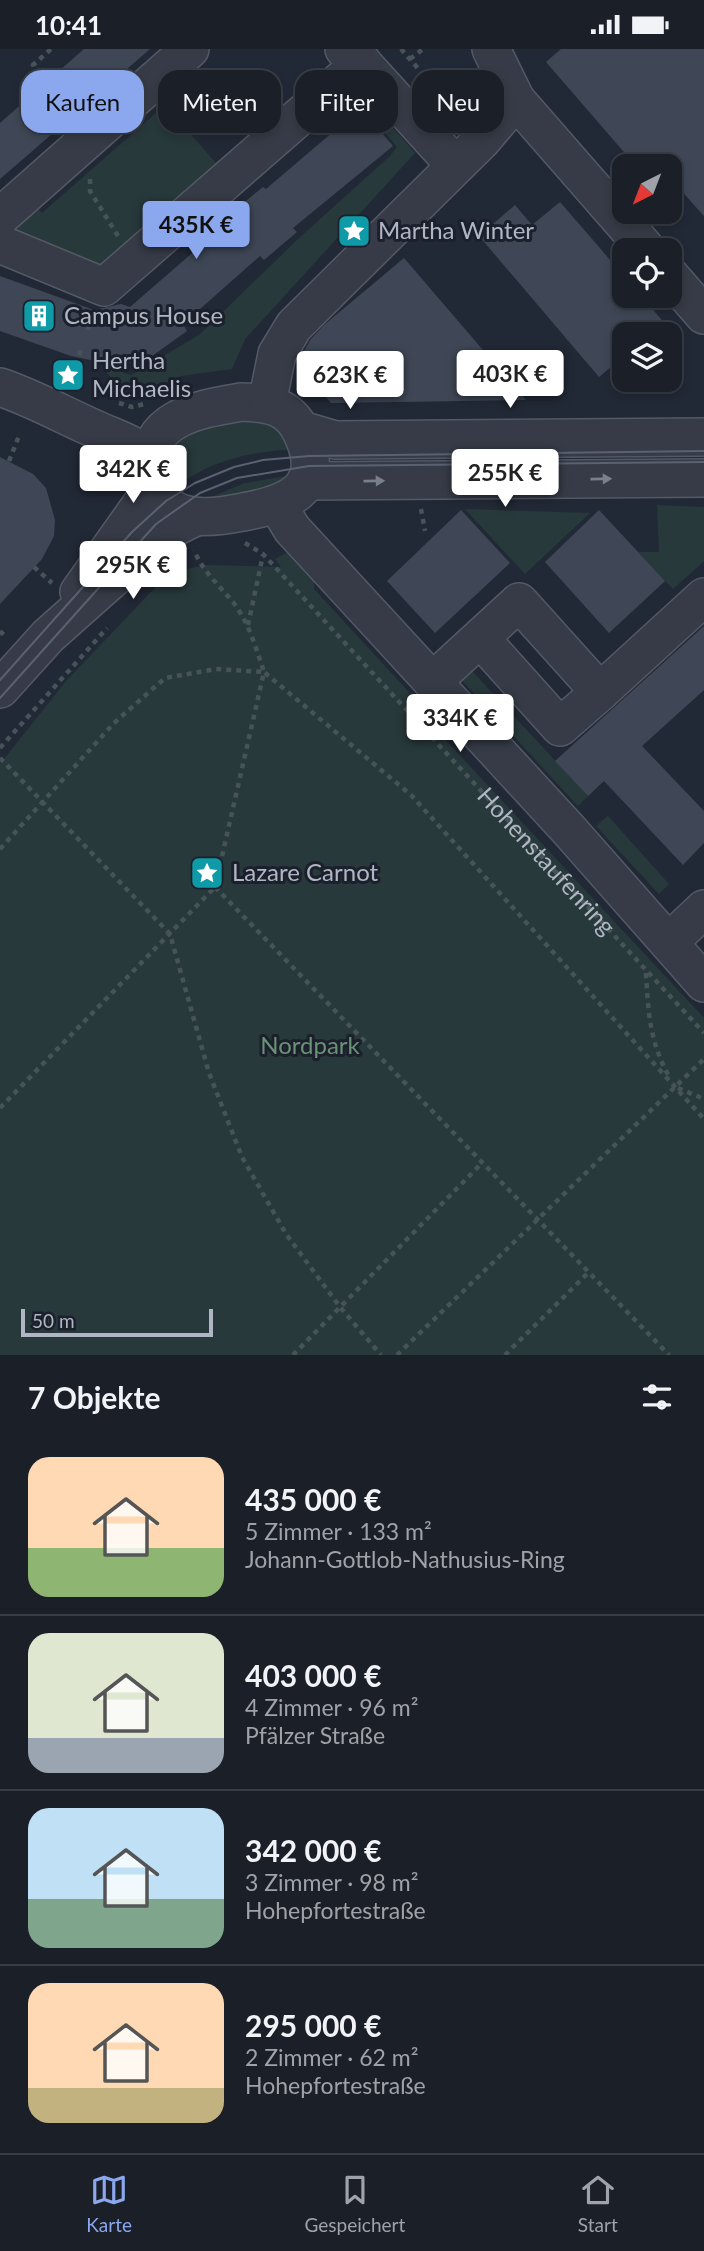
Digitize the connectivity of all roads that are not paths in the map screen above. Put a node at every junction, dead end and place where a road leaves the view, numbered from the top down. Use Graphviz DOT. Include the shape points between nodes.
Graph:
graph roads {
  1 [pos="190,49"];
  2 [pos="491,49"];
  3 [pos="353,55"];
  4 [pos="516,100"];
  5 [pos="454,165"];
  6 [pos="0,217"];
  7 [pos="637,238"];
  8 [pos="0,244"];
  9 [pos="682,290"];
  10 [pos="704,315"];
  11 [pos="269,391"];
  12 [pos="16,393"];
  13 [pos="170,423"];
  14 [pos="301,430"];
  15 [pos="704,437"];
  16 [pos="153,472"];
  17 [pos="704,478"];
  18 [pos="306,481"];
  19 [pos="278,506"];
  20 [pos="193,532"];
  21 [pos="704,597"];
  22 [pos="48,635"];
  23 [pos="480,638"];
  24 [pos="433,681"];
  25 [pos="0,689"];
  26 [pos="600,692"];
  27 [pos="704,909"];
  28 [pos="669,942"];
  29 [pos="704,983"];
  1 -- 6 [label="street"];
  2 -- 4 [label="street"];
  3 -- 5 [label="street"];
  3 -- 8 [label="street" via="104,286"];
  4 -- 5 [label="street"];
  4 -- 7 [label="street"];
  5 -- 11 [label="street" via="294,326 277,354"];
  9 -- 10 [label="street"];
  11 -- 13 [label="street" via="185,414"];
  11 -- 14 [label="street"];
  12 -- 13 [label="street" via="100,408 141,422"];
  12 -- 16 [label="street" via="134,443"];
  13 -- 16 [label="street" via="157,439"];
  14 -- 15 [label="street" via="335,440"];
  14 -- 18 [label="street" via="309,456"];
  16 -- 20 [label="street" via="170,506"];
  16 -- 22 [label="street"];
  18 -- 17 [label="street, one-way"];
  18 -- 19 [label="street"];
  19 -- 20 [label="street" via="208,519"];
  19 -- 24 [label="street, Hohenstaufenring" via="292,529"];
  20 -- 22 [label="street" via="165,532"];
  21 -- 26 [label="street"];
  22 -- 25 [label="street"];
  23 -- 24 [label="street"];
  23 -- 26 [label="street" via="560,727"];
  23 -- 26 [label="street" via="519,602"];
  24 -- 28 [label="street, Hohenstaufenring"];
  27 -- 28 [label="street"];
  28 -- 29 [label="street, Hohenstaufenring"];
}
